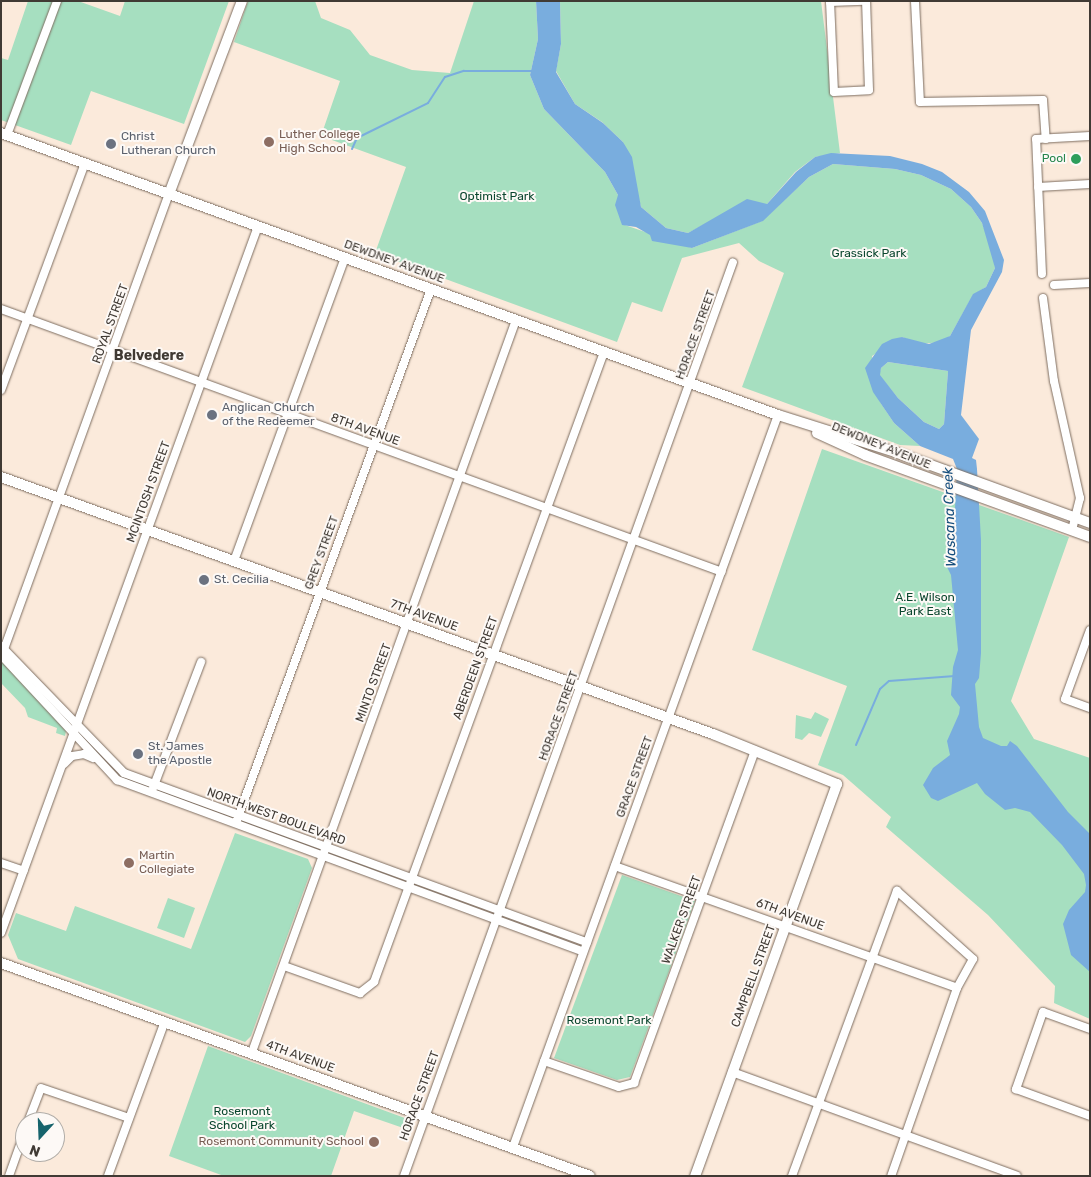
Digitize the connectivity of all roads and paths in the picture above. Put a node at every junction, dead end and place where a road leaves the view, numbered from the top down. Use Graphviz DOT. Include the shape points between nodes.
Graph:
graph roads {
  1 [pos="57,1"];
  2 [pos="242,1"];
  3 [pos="865,1"];
  4 [pos="915,1"];
  5 [pos="830,2"];
  6 [pos="4,134"];
  7 [pos="1090,136"];
  8 [pos="1046,139"];
  9 [pos="85,163"];
  10 [pos="1090,184"];
  11 [pos="1038,187"];
  12 [pos="170,194"];
  13 [pos="258,226"];
  14 [pos="345,258"];
  15 [pos="733,262"];
  16 [pos="1042,274"];
  17 [pos="1090,283"];
  18 [pos="1054,285"];
  19 [pos="431,289"];
  20 [pos="1043,298"];
  21 [pos="1,309"];
  22 [pos="26,319"];
  23 [pos="516,320"];
  24 [pos="114,351"];
  25 [pos="604,352"];
  26 [pos="200,383"];
  27 [pos="691,384"];
  28 [pos="1,390"];
  29 [pos="288,414"];
  30 [pos="778,415"];
  31 [pos="374,445"];
  32 [pos="460,476"];
  33 [pos="1,477"];
  34 [pos="60,498"];
  35 [pos="546,508"];
  36 [pos="1077,518"];
  37 [pos="1090,523"];
  38 [pos="147,529"];
  39 [pos="1072,530"];
  40 [pos="1090,537"];
  41 [pos="634,540"];
  42 [pos="234,561"];
  43 [pos="722,572"];
  44 [pos="320,592"];
  45 [pos="408,623"];
  46 [pos="1090,630"];
  47 [pos="2,651"];
  48 [pos="493,655"];
  49 [pos="201,662"];
  50 [pos="582,686"];
  51 [pos="1090,708"];
  52 [pos="669,719"];
  53 [pos="75,730"];
  54 [pos="755,750"];
  55 [pos="96,760"];
  56 [pos="62,765"];
  57 [pos="837,784"];
  58 [pos="154,785"];
  59 [pos="151,794"];
  60 [pos="239,816"];
  61 [pos="236,825"];
  62 [pos="326,847"];
  63 [pos="322,856"];
  64 [pos="1,863"];
  65 [pos="615,866"];
  66 [pos="24,871"];
  67 [pos="412,878"];
  68 [pos="408,887"];
  69 [pos="702,897"];
  70 [pos="500,911"];
  71 [pos="497,920"];
  72 [pos="786,926"];
  73 [pos="1,933"];
  74 [pos="586,942"];
  75 [pos="583,951"];
  76 [pos="872,957"];
  77 [pos="1,962"];
  78 [pos="284,966"];
  79 [pos="957,988"];
  80 [pos="165,1021"];
  81 [pos="1090,1029"];
  82 [pos="252,1052"];
  83 [pos="544,1061"];
  84 [pos="732,1072"];
  85 [pos="819,1104"];
  86 [pos="32,1112"];
  87 [pos="425,1116"];
  88 [pos="1090,1116"];
  89 [pos="129,1118"];
  90 [pos="906,1135"];
  91 [pos="513,1147"];
  92 [pos="15,1157"];
  93 [pos="991,1166"];
  94 [pos="698,1175"];
  95 [pos="8,1176"];
  96 [pos="108,1176"];
  97 [pos="404,1176"];
  98 [pos="590,1176"];
  99 [pos="792,1176"];
  100 [pos="891,1176"];
  101 [pos="988,1176"];
  102 [pos="1017,1176"];
  1 -- 6 [label="street"];
  2 -- 12 [label="street, ROYAL STREET"];
  3 -- 5 [label="street"];
  3 -- 5 [label="street" via="869,90 834,92"];
  4 -- 8 [label="street" via="920,102 1043,100"];
  6 -- 9 [label="street, DEWDNEY AVENUE"];
  7 -- 8 [label="street"];
  8 -- 11 [label="street" via="1036,140"];
  9 -- 12 [label="street, DEWDNEY AVENUE"];
  9 -- 22 [label="street"];
  10 -- 11 [label="street"];
  11 -- 16 [label="street"];
  12 -- 13 [label="street, DEWDNEY AVENUE"];
  12 -- 24 [label="street, ROYAL STREET"];
  13 -- 14 [label="street, DEWDNEY AVENUE"];
  13 -- 26 [label="street, MCINTOSH STREET"];
  14 -- 19 [label="street, DEWDNEY AVENUE"];
  14 -- 29 [label="street"];
  15 -- 27 [label="street, HORACE STREET"];
  17 -- 18 [label="street"];
  19 -- 23 [label="street, DEWDNEY AVENUE"];
  19 -- 31 [label="street, GREY STREET"];
  20 -- 36 [label="street" via="1054,381 1080,498"];
  21 -- 22 [label="street, 8TH AVENUE"];
  22 -- 24 [label="street, 8TH AVENUE"];
  22 -- 28 [label="street"];
  23 -- 25 [label="street, DEWDNEY AVENUE"];
  23 -- 32 [label="street, MINTO STREET"];
  24 -- 26 [label="street, 8TH AVENUE"];
  24 -- 34 [label="street, ROYAL STREET"];
  25 -- 27 [label="street, DEWDNEY AVENUE"];
  25 -- 35 [label="street, ABERDEEN STREET"];
  26 -- 29 [label="street, 8TH AVENUE"];
  26 -- 38 [label="street, MCINTOSH STREET"];
  27 -- 30 [label="street, DEWDNEY AVENUE"];
  27 -- 41 [label="street, HORACE STREET"];
  29 -- 31 [label="street, 8TH AVENUE"];
  29 -- 42 [label="street"];
  30 -- 36 [label="street, DEWDNEY AVENUE"];
  30 -- 39 [label="street, DEWDNEY AVENUE" via="865,455"];
  30 -- 43 [label="street, GRACE STREET"];
  31 -- 32 [label="street, 8TH AVENUE"];
  31 -- 44 [label="street, GREY STREET"];
  32 -- 35 [label="street, 8TH AVENUE"];
  32 -- 45 [label="street, MINTO STREET"];
  33 -- 34 [label="street, 7TH AVENUE"];
  34 -- 38 [label="street, 7TH AVENUE"];
  34 -- 47 [label="street, ROYAL STREET"];
  35 -- 41 [label="street, 8TH AVENUE"];
  35 -- 48 [label="street, ABERDEEN STREET"];
  36 -- 37 [label="street, DEWDNEY AVENUE"];
  36 -- 39 [label="street"];
  38 -- 42 [label="street, 7TH AVENUE"];
  38 -- 53 [label="street, MCINTOSH STREET"];
  39 -- 40 [label="street, DEWDNEY AVENUE"];
  41 -- 43 [label="street, 8TH AVENUE"];
  41 -- 50 [label="street, HORACE STREET"];
  42 -- 44 [label="street, 7TH AVENUE"];
  43 -- 52 [label="street, GRACE STREET"];
  44 -- 45 [label="street, 7TH AVENUE"];
  44 -- 60 [label="street, GREY STREET"];
  45 -- 48 [label="street, 7TH AVENUE"];
  45 -- 62 [label="street, MINTO STREET"];
  46 -- 51 [label="street" via="1066,699"];
  47 -- 53 [label="street, NORTH WEST BOULEVARD"];
  48 -- 50 [label="street, 7TH AVENUE"];
  48 -- 67 [label="street, ABERDEEN STREET"];
  49 -- 58 [label="street"];
  50 -- 52 [label="street, 7TH AVENUE"];
  50 -- 70 [label="street, HORACE STREET"];
  52 -- 54 [label="street, 7TH AVENUE"];
  52 -- 65 [label="street, GRACE STREET"];
  53 -- 55 [label="street, NORTH WEST BOULEVARD"];
  53 -- 56 [label="street, MCINTOSH STREET"];
  53 -- 58 [label="street, NORTH WEST BOULEVARD" via="124,772"];
  54 -- 57 [label="street, 7TH AVENUE"];
  54 -- 69 [label="street, WALKER STREET"];
  55 -- 56 [label="street" via="84,754 72,756"];
  55 -- 59 [label="street, NORTH WEST BOULEVARD" via="117,780"];
  56 -- 66 [label="street, MCINTOSH STREET"];
  57 -- 72 [label="street, CAMPBELL STREET"];
  58 -- 59 [label="street"];
  58 -- 60 [label="street, NORTH WEST BOULEVARD"];
  59 -- 61 [label="street, NORTH WEST BOULEVARD"];
  60 -- 61 [label="street, GREY STREET"];
  60 -- 62 [label="street, NORTH WEST BOULEVARD"];
  61 -- 63 [label="street, NORTH WEST BOULEVARD"];
  62 -- 63 [label="street, MINTO STREET"];
  62 -- 67 [label="street, NORTH WEST BOULEVARD"];
  63 -- 68 [label="street, NORTH WEST BOULEVARD"];
  63 -- 78 [label="street, MINTO STREET"];
  64 -- 66 [label="street"];
  65 -- 69 [label="street, 6TH AVENUE"];
  65 -- 74 [label="street, GRACE STREET"];
  66 -- 73 [label="street, MCINTOSH STREET"];
  67 -- 68 [label="street, ABERDEEN STREET"];
  67 -- 70 [label="street, NORTH WEST BOULEVARD"];
  68 -- 71 [label="street, NORTH WEST BOULEVARD"];
  68 -- 78 [label="street, ABERDEEN STREET" via="374,982 368,990 360,993"];
  69 -- 72 [label="street, 6TH AVENUE"];
  69 -- 83 [label="street, WALKER STREET" via="634,1083 620,1088"];
  70 -- 71 [label="street, HORACE STREET"];
  70 -- 74 [label="street, NORTH WEST BOULEVARD"];
  71 -- 75 [label="street, NORTH WEST BOULEVARD"];
  71 -- 87 [label="street, HORACE STREET"];
  72 -- 76 [label="street, 6TH AVENUE"];
  72 -- 84 [label="street, CAMPBELL STREET"];
  74 -- 75 [label="street, GRACE STREET"];
  75 -- 83 [label="street, GRACE STREET"];
  76 -- 79 [label="street, 6TH AVENUE"];
  76 -- 79 [label="street" via="897,891 973,959"];
  76 -- 85 [label="street"];
  77 -- 80 [label="street, 4TH AVENUE"];
  78 -- 82 [label="street, MINTO STREET"];
  79 -- 90 [label="street"];
  80 -- 82 [label="street, 4TH AVENUE"];
  80 -- 89 [label="street"];
  81 -- 88 [label="street" via="1043,1012 1016,1089"];
  82 -- 87 [label="street, 4TH AVENUE"];
  83 -- 91 [label="street, GRACE STREET"];
  84 -- 85 [label="street"];
  84 -- 94 [label="street, CAMPBELL STREET"];
  85 -- 90 [label="street"];
  85 -- 99 [label="street"];
  86 -- 89 [label="street" via="41,1088"];
  87 -- 91 [label="street, 4TH AVENUE"];
  87 -- 97 [label="street, HORACE STREET"];
  89 -- 96 [label="street"];
  90 -- 93 [label="street"];
  90 -- 100 [label="street"];
  91 -- 98 [label="street, 4TH AVENUE"];
  92 -- 95 [label="street"];
  93 -- 101 [label="street"];
  93 -- 102 [label="street"];
}
